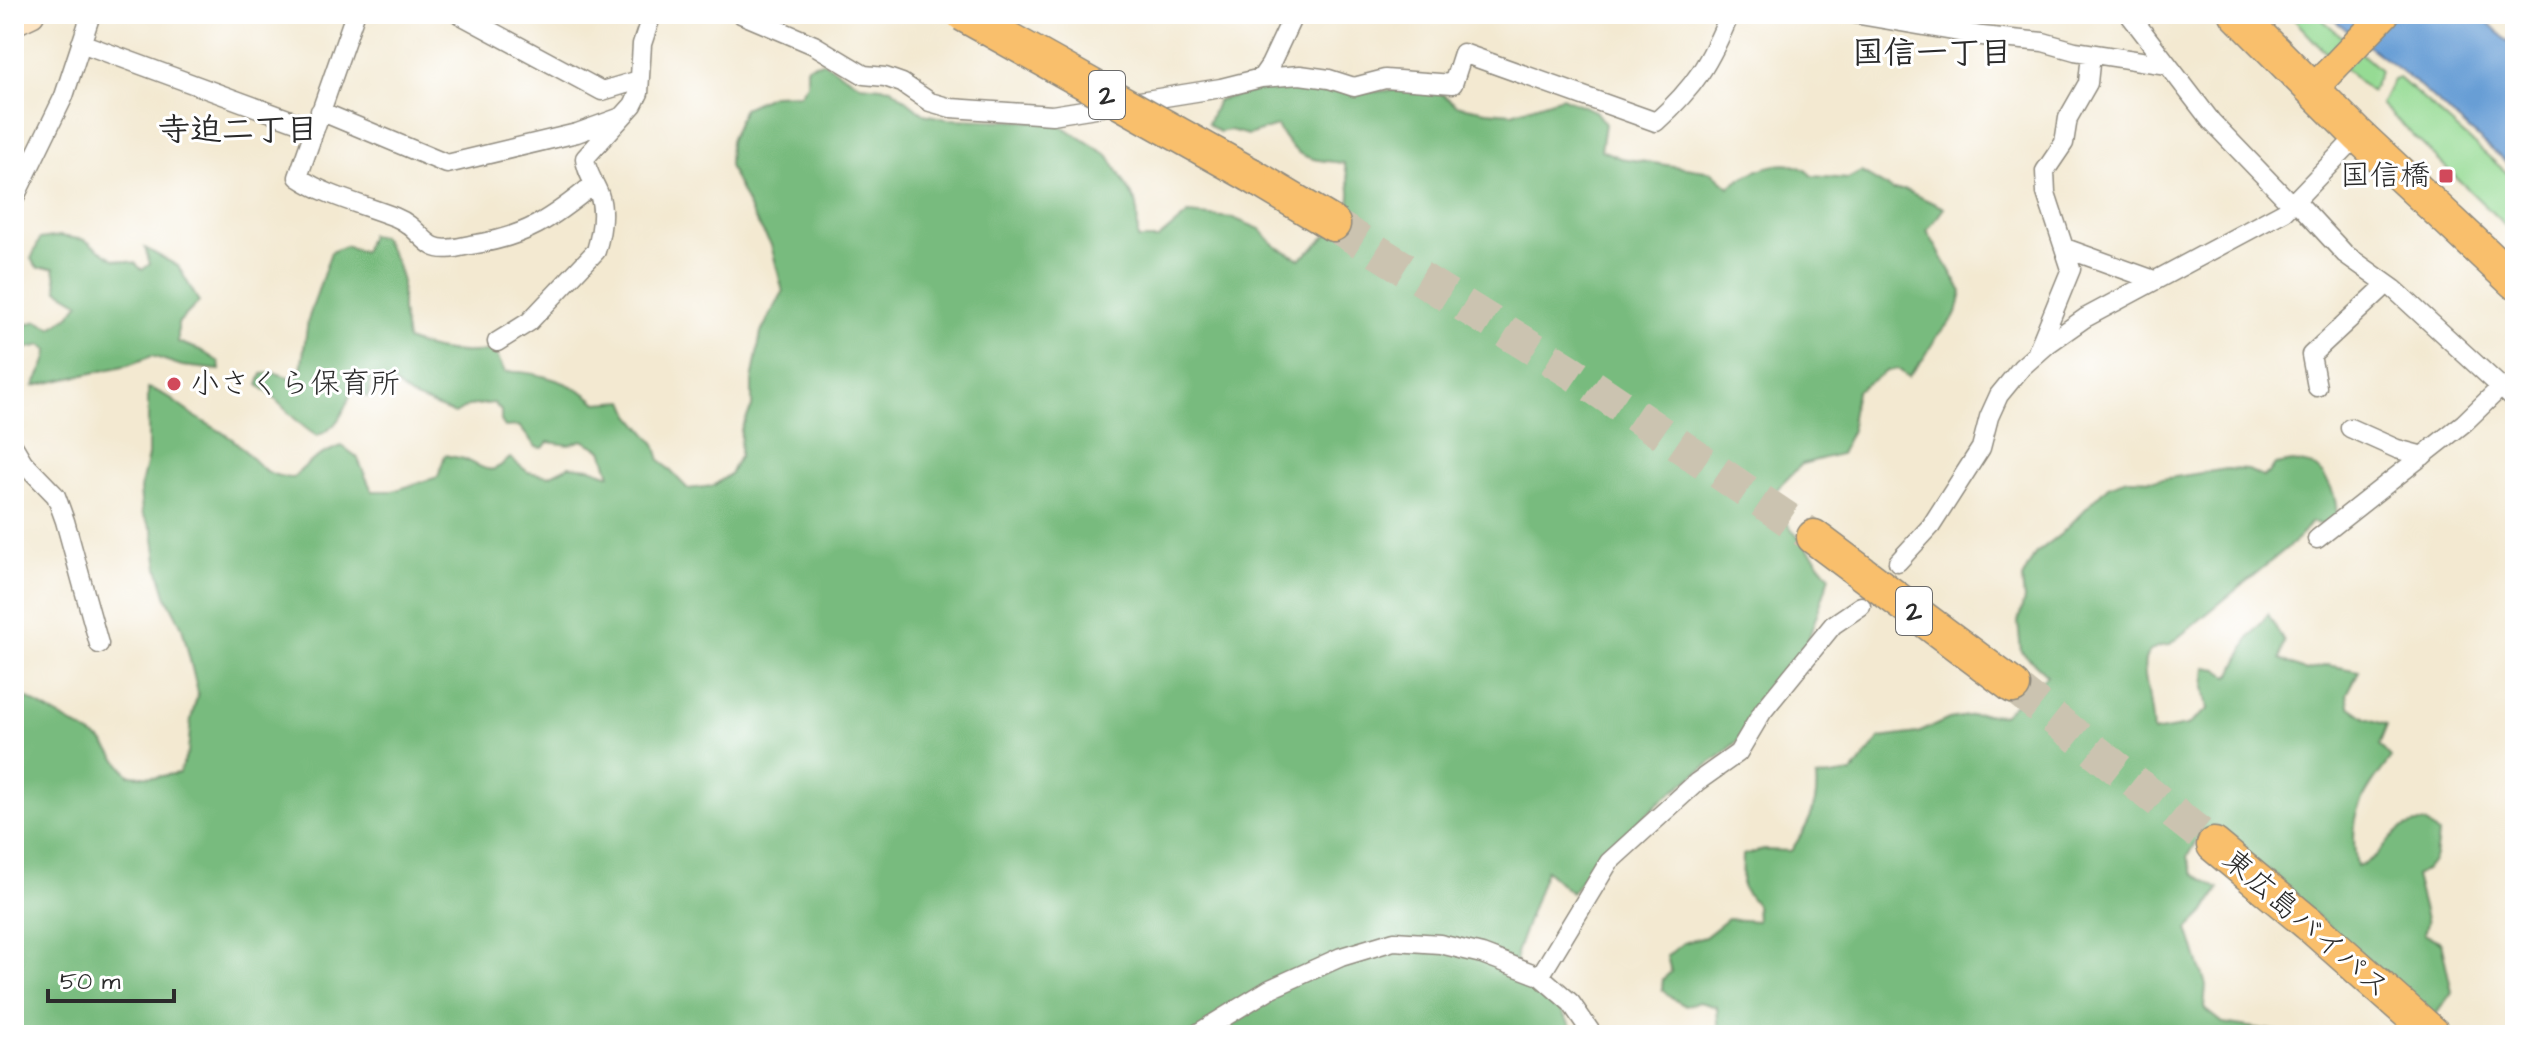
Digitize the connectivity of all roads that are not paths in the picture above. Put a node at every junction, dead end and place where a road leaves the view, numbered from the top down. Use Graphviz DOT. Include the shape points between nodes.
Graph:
graph roads {
  1 [pos="31,14"];
  2 [pos="91,14"];
  3 [pos="355,14"];
  4 [pos="459,14"];
  5 [pos="652,14"];
  6 [pos="741,14"];
  7 [pos="963,14"];
  8 [pos="1294,14"];
  9 [pos="1730,14"];
  10 [pos="1854,14"];
  11 [pos="2129,14"];
  12 [pos="2237,14"];
  13 [pos="2385,14"];
  14 [pos="14,22"];
  15 [pos="81,43"];
  16 [pos="2091,54"];
  17 [pos="2167,65"];
  18 [pos="1261,78"];
  19 [pos="2324,78"];
  20 [pos="639,80"];
  21 [pos="623,116"];
  22 [pos="318,120"];
  23 [pos="2358,135"];
  24 [pos="594,184"];
  25 [pos="14,199"];
  26 [pos="2294,203"];
  27 [pos="1333,224"];
  28 [pos="2065,248"];
  29 [pos="2154,280"];
  30 [pos="2515,282"];
  31 [pos="2387,284"];
  32 [pos="497,342"];
  33 [pos="2036,354"];
  34 [pos="2317,387"];
  35 [pos="2509,390"];
  36 [pos="2350,428"];
  37 [pos="14,447"];
  38 [pos="2423,456"];
  39 [pos="1814,537"];
  40 [pos="2317,539"];
  41 [pos="1898,562"];
  42 [pos="1861,606"];
  43 [pos="99,644"];
  44 [pos="2013,686"];
  45 [pos="2214,845"];
  46 [pos="1540,976"];
  47 [pos="1195,1035"];
  48 [pos="1593,1035"];
  49 [pos="2434,1035"];
  1 -- 14 [label="street"];
  2 -- 15 [label="street"];
  3 -- 22 [label="street"];
  4 -- 20 [label="street" via="602,91"];
  5 -- 20 [label="street" via="642,44"];
  6 -- 18 [label="street" via="814,45 864,75 902,83 930,102 951,108 1052,115"];
  7 -- 27 [label="highway, 2, bridge"];
  8 -- 18 [label="street"];
  9 -- 18 [label="street" via="1699,77 1656,122 1463,53 1453,84 1385,79 1354,87 1300,75"];
  10 -- 16 [label="street"];
  11 -- 17 [label="street"];
  12 -- 19 [label="highway"];
  13 -- 19 [label="main road"];
  15 -- 22 [label="street"];
  15 -- 25 [label="street" via="64,96"];
  16 -- 17 [label="street"];
  16 -- 28 [label="street" via="2088,83 2068,118 2064,143 2045,171 2046,193"];
  17 -- 26 [label="street" via="2211,121"];
  19 -- 23 [label="highway"];
  20 -- 21 [label="street" via="639,93"];
  21 -- 22 [label="street" via="577,133 447,164"];
  21 -- 24 [label="street" via="585,158"];
  22 -- 24 [label="street" via="298,177 413,226 433,246 447,249 522,233 554,217"];
  23 -- 26 [label="street"];
  23 -- 30 [label="highway"];
  24 -- 32 [label="street" via="602,214 596,251 529,322"];
  26 -- 29 [label="street"];
  26 -- 31 [label="street" via="2345,254"];
  28 -- 29 [label="street"];
  28 -- 33 [label="street" via="2071,269"];
  29 -- 33 [label="street" via="2085,318"];
  31 -- 34 [label="street" via="2311,355"];
  31 -- 35 [label="street"];
  33 -- 41 [label="street" via="1999,395 1981,448 1931,526"];
  35 -- 38 [label="street"];
  36 -- 38 [label="street"];
  37 -- 43 [label="street" via="56,496"];
  38 -- 40 [label="street"];
  39 -- 44 [label="highway, 2"];
  42 -- 46 [label="street" via="1833,625 1763,711 1738,753 1697,782 1609,862"];
  45 -- 49 [label="highway, 東広島バイパス"];
  46 -- 47 [label="street" via="1482,954 1394,941 1341,957 1270,989"];
  46 -- 48 [label="street" via="1571,1003"];
}
